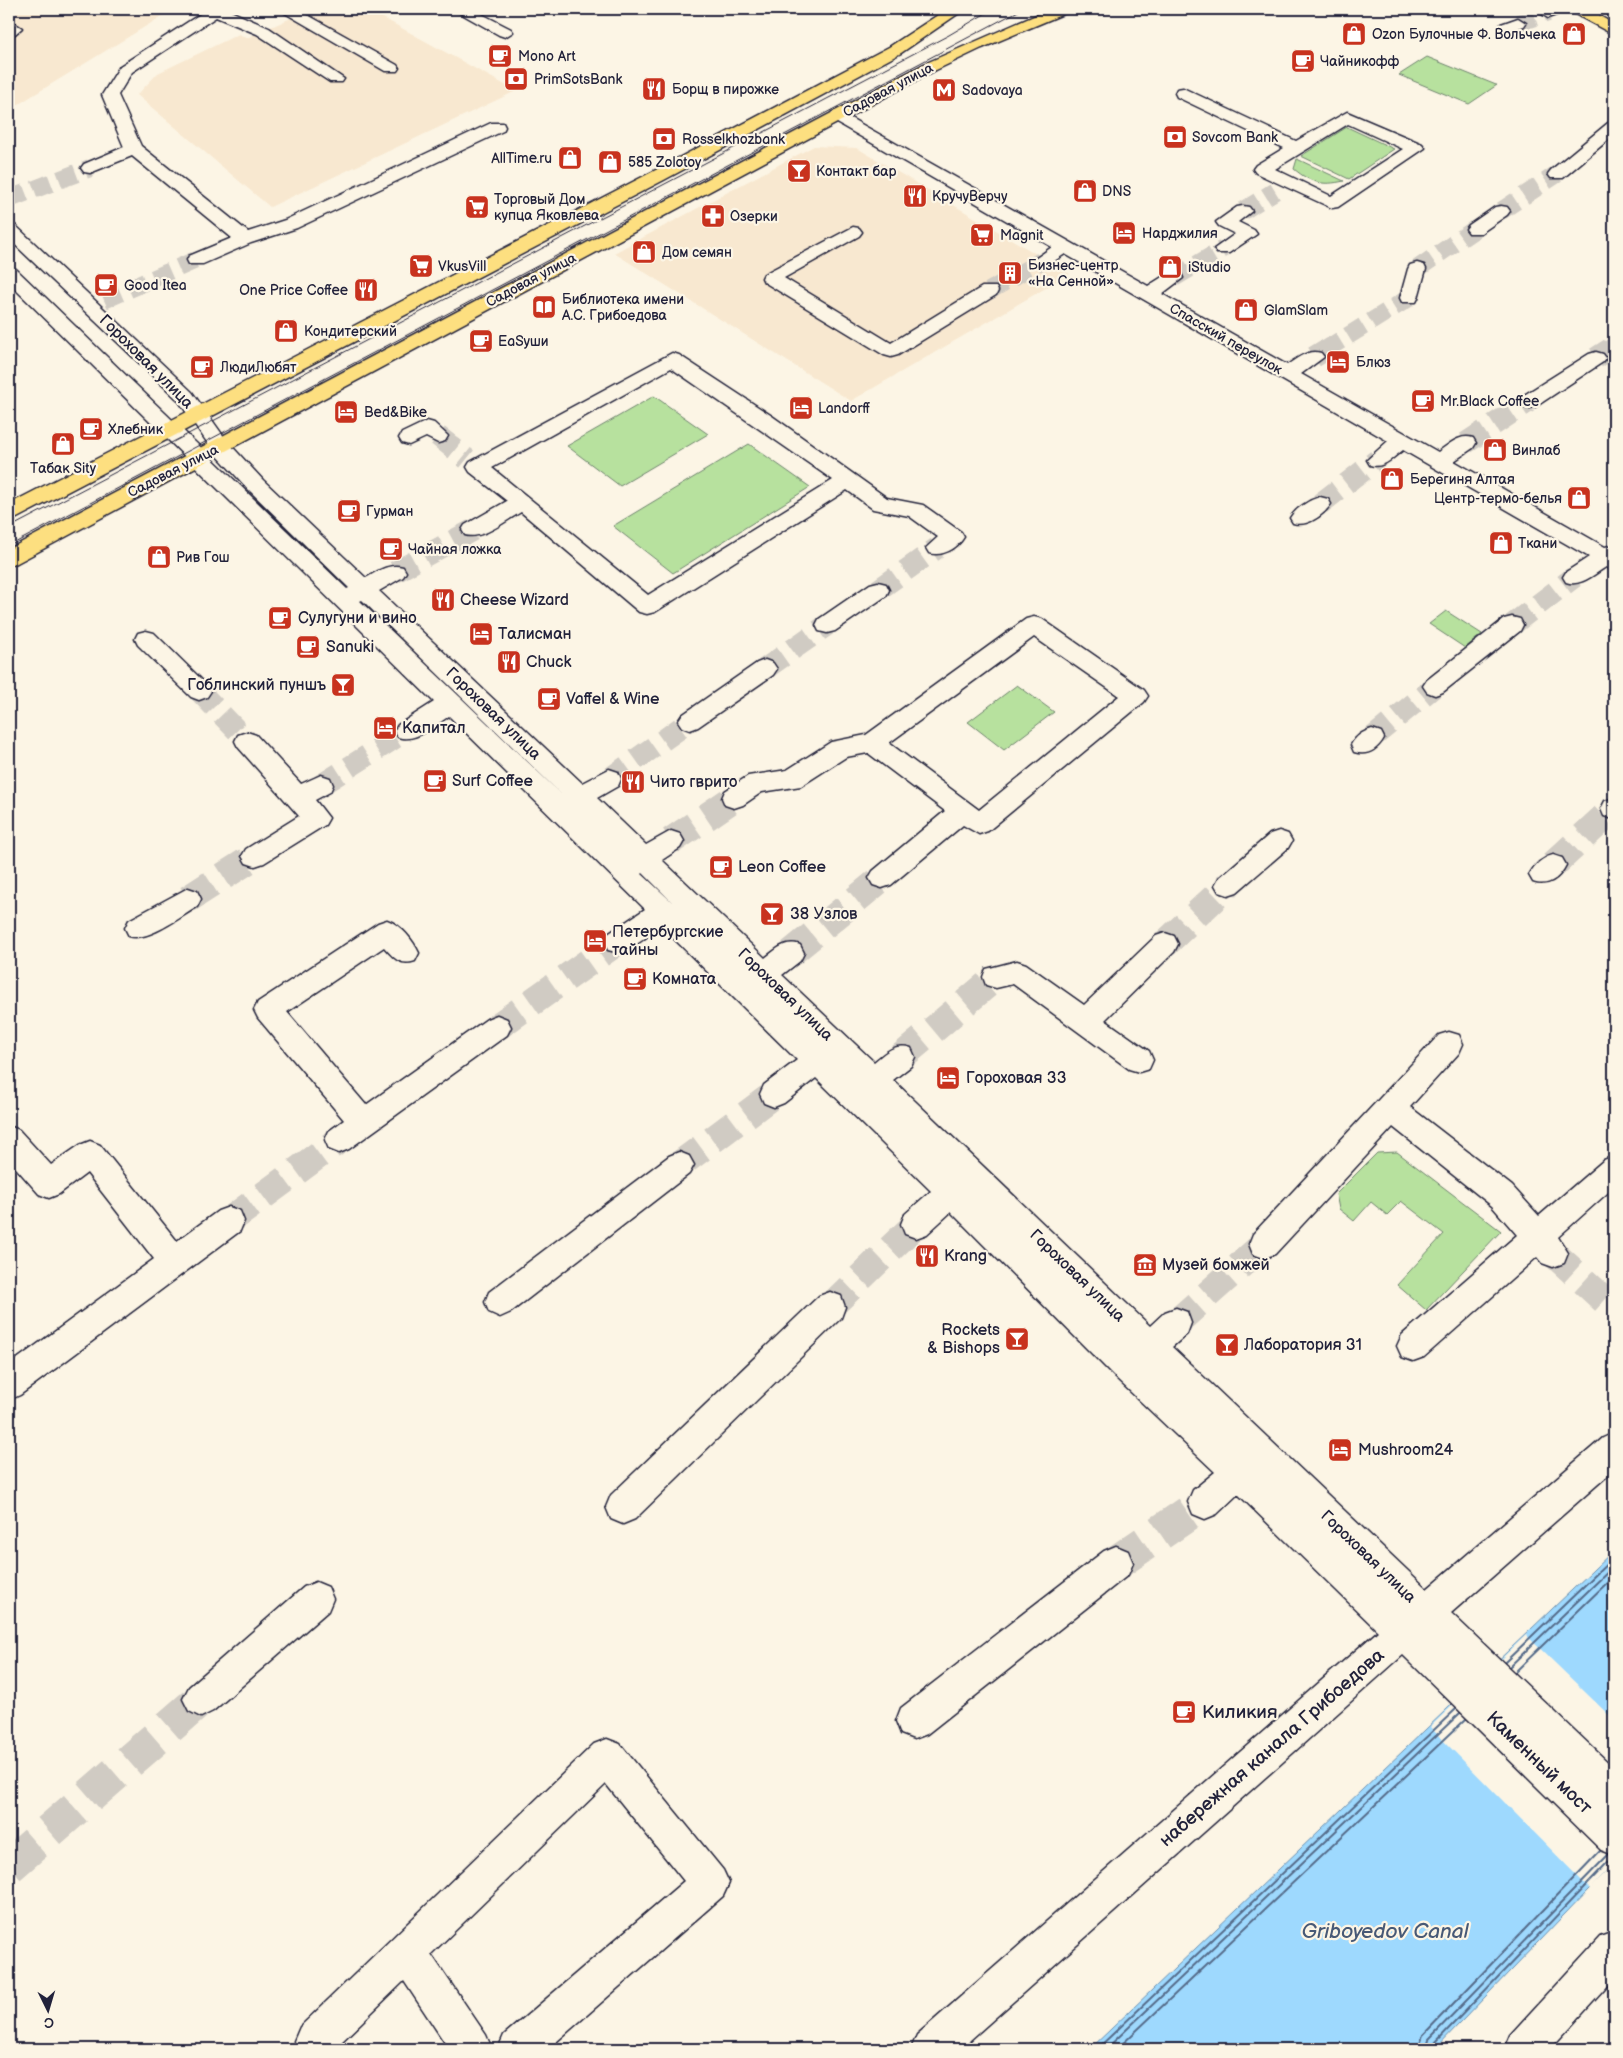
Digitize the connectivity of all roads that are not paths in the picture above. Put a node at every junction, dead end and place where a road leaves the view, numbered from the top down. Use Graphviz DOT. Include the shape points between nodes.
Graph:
graph roads {
  1 [pos="286,9"];
  2 [pos="461,9"];
  3 [pos="957,9"];
  4 [pos="1602,9"];
  5 [pos="216,10"];
  6 [pos="1060,10"];
  7 [pos="1581,12"];
  8 [pos="1614,30"];
  9 [pos="505,32"];
  10 [pos="391,68"];
  11 [pos="336,79"];
  12 [pos="1183,93"];
  13 [pos="838,116"];
  14 [pos="497,127"];
  15 [pos="1614,127"];
  16 [pos="1297,148"];
  17 [pos="134,149"];
  18 [pos="90,168"];
  19 [pos="1557,174"];
  20 [pos="1243,211"];
  21 [pos="1501,212"];
  22 [pos="9,229"];
  23 [pos="1475,229"];
  24 [pos="853,232"];
  25 [pos="245,239"];
  26 [pos="1066,246"];
  27 [pos="1223,249"];
  28 [pos="196,260"];
  29 [pos="1041,261"];
  30 [pos="1418,268"];
  31 [pos="9,273"];
  32 [pos="1174,278"];
  33 [pos="990,291"];
  34 [pos="1148,294"];
  35 [pos="31,295"];
  36 [pos="1409,298"];
  37 [pos="97,303"];
  38 [pos="11,304"];
  39 [pos="57,320"];
  40 [pos="1314,357"];
  41 [pos="1596,358"];
  42 [pos="1287,374"];
  43 [pos="1528,402"];
  44 [pos="197,414"];
  45 [pos="168,429"];
  46 [pos="438,436"];
  47 [pos="409,438"];
  48 [pos="1402,440"];
  49 [pos="1466,443"];
  50 [pos="210,452"];
  51 [pos="1377,460"];
  52 [pos="1438,461"];
  53 [pos="848,480"];
  54 [pos="522,502"];
  55 [pos="1320,504"];
  56 [pos="9,513"];
  57 [pos="1301,518"];
  58 [pos="473,530"];
  59 [pos="937,548"];
  60 [pos="1611,557"];
  61 [pos="9,558"];
  62 [pos="395,572"];
  63 [pos="1574,577"];
  64 [pos="878,590"];
  65 [pos="355,594"];
  66 [pos="827,625"];
  67 [pos="1512,625"];
  68 [pos="146,639"];
  69 [pos="764,669"];
  70 [pos="1434,686"];
  71 [pos="200,691"];
  72 [pos="452,703"];
  73 [pos="690,721"];
  74 [pos="406,732"];
  75 [pos="247,741"];
  76 [pos="872,743"];
  77 [pos="609,779"];
  78 [pos="321,785"];
  79 [pos="297,798"];
  80 [pos="734,798"];
  81 [pos="570,802"];
  82 [pos="963,811"];
  83 [pos="671,841"];
  84 [pos="1279,841"];
  85 [pos="255,856"];
  86 [pos="635,865"];
  87 [pos="882,878"];
  88 [pos="1228,884"];
  89 [pos="188,899"];
  90 [pos="664,910"];
  91 [pos="138,928"];
  92 [pos="617,942"];
  93 [pos="1165,944"];
  94 [pos="406,953"];
  95 [pos="791,953"];
  96 [pos="996,978"];
  97 [pos="754,981"];
  98 [pos="1085,1021"];
  99 [pos="497,1027"];
  100 [pos="1449,1044"];
  101 [pos="901,1057"];
  102 [pos="818,1060"];
  103 [pos="1140,1060"];
  104 [pos="863,1088"];
  105 [pos="774,1094"];
  106 [pos="1391,1109"];
  107 [pos="363,1122"];
  108 [pos="9,1139"];
  109 [pos="339,1140"];
  110 [pos="679,1165"];
  111 [pos="1614,1169"];
  112 [pos="952,1192"];
  113 [pos="229,1221"];
  114 [pos="916,1224"];
  115 [pos="1264,1244"];
  116 [pos="1546,1244"];
  117 [pos="174,1261"];
  118 [pos="500,1302"];
  119 [pos="830,1307"];
  120 [pos="1176,1323"];
  121 [pos="1150,1346"];
  122 [pos="1413,1346"];
  123 [pos="1127,1367"];
  124 [pos="9,1384"];
  125 [pos="1614,1449"];
  126 [pos="1239,1472"];
  127 [pos="1205,1502"];
  128 [pos="623,1507"];
  129 [pos="1116,1563"];
  130 [pos="316,1599"];
  131 [pos="1415,1622"];
  132 [pos="1474,1679"];
  133 [pos="201,1699"];
  134 [pos="914,1721"];
  135 [pos="1614,1793"];
  136 [pos="1614,1836"];
  137 [pos="1614,1951"];
  138 [pos="407,1952"];
  139 [pos="314,2041"];
  140 [pos="472,2049"];
  141 [pos="518,2049"];
  142 [pos="931,2049"];
  143 [pos="1524,2049"];
  1 -- 10 [label="street"];
  2 -- 9 [label="street"];
  3 -- 44 [label="main road, Садовая улица" via="895,50"];
  4 -- 7 [label="street"];
  5 -- 11 [label="street" via="263,31"];
  5 -- 17 [label="street" via="126,69 110,95"];
  6 -- 13 [label="main road, Садовая улица" via="976,45"];
  7 -- 8 [label="main road"];
  12 -- 16 [label="street"];
  13 -- 26 [label="street, Спасский переулок"];
  13 -- 50 [label="main road, Садовая улица"];
  14 -- 25 [label="street" via="291,224"];
  15 -- 19 [label="street"];
  16 -- 16 [label="street" via="1347,117 1416,148 1332,203 1282,187 1262,170"];
  17 -- 18 [label="street"];
  17 -- 25 [label="street"];
  20 -- 27 [label="street" via="1225,222 1248,234"];
  21 -- 23 [label="street"];
  22 -- 37 [label="street, Гороховая улица"];
  24 -- 33 [label="street" via="771,278 891,351"];
  25 -- 28 [label="street"];
  26 -- 29 [label="street"];
  26 -- 34 [label="street, Спасский переулок"];
  30 -- 36 [label="street"];
  31 -- 35 [label="street, Гороховая улица"];
  32 -- 34 [label="street"];
  34 -- 42 [label="street, Спасский переулок"];
  35 -- 38 [label="street"];
  35 -- 39 [label="street, Гороховая улица"];
  37 -- 39 [label="street"];
  37 -- 44 [label="street, Гороховая улица" via="185,396"];
  39 -- 45 [label="street, Гороховая улица"];
  40 -- 42 [label="street"];
  41 -- 43 [label="street"];
  42 -- 48 [label="street, Спасский переулок"];
  44 -- 45 [label="main road, Садовая улица"];
  44 -- 50 [label="street, Гороховая улица"];
  45 -- 50 [label="street, Гороховая улица"];
  45 -- 56 [label="main road, Садовая улица"];
  46 -- 47 [label="street" via="427,428"];
  48 -- 51 [label="street"];
  48 -- 52 [label="street, Спасский переулок"];
  49 -- 52 [label="street"];
  50 -- 61 [label="main road, Садовая улица"];
  50 -- 65 [label="street, Гороховая улица" via="256,485"];
  52 -- 60 [label="street, Спасский переулок"];
  53 -- 54 [label="street" via="647,606"];
  53 -- 54 [label="street" via="672,359 472,463"];
  53 -- 59 [label="street" via="881,504 915,510 953,537"];
  54 -- 58 [label="street"];
  55 -- 57 [label="street"];
  60 -- 63 [label="street"];
  62 -- 65 [label="street"];
  64 -- 66 [label="street"];
  65 -- 72 [label="street, Гороховая улица"];
  65 -- 81 [label="street, Гороховая улица"];
  67 -- 70 [label="street"];
  68 -- 71 [label="street"];
  69 -- 73 [label="street"];
  72 -- 74 [label="street"];
  72 -- 81 [label="street, Гороховая улица"];
  75 -- 79 [label="street"];
  76 -- 80 [label="street" via="840,749 792,779 757,783"];
  76 -- 82 [label="street"];
  76 -- 82 [label="street" via="1034,625 1136,696 979,824"];
  77 -- 81 [label="street"];
  78 -- 79 [label="street"];
  79 -- 85 [label="street" via="316,818"];
  81 -- 86 [label="street, Гороховая улица"];
  82 -- 87 [label="street"];
  83 -- 86 [label="street"];
  84 -- 88 [label="street"];
  86 -- 90 [label="street, Гороховая улица"];
  86 -- 97 [label="street, Гороховая улица"];
  89 -- 91 [label="street"];
  90 -- 92 [label="street"];
  90 -- 97 [label="street, Гороховая улица"];
  93 -- 98 [label="street"];
  94 -- 107 [label="street" via="387,932 268,1010"];
  95 -- 97 [label="street"];
  96 -- 98 [label="street" via="1017,972"];
  97 -- 102 [label="street, Гороховая улица"];
  97 -- 104 [label="street, Гороховая улица"];
  98 -- 103 [label="street"];
  99 -- 107 [label="street"];
  100 -- 106 [label="street"];
  101 -- 104 [label="street"];
  102 -- 104 [label="street, Гороховая улица"];
  102 -- 105 [label="street"];
  104 -- 112 [label="street, Гороховая улица"];
  104 -- 121 [label="street, Гороховая улица"];
  106 -- 115 [label="street"];
  106 -- 116 [label="street" via="1502,1196"];
  107 -- 109 [label="street"];
  108 -- 117 [label="street" via="48,1184 90,1154"];
  110 -- 118 [label="street"];
  111 -- 116 [label="street"];
  112 -- 114 [label="street"];
  112 -- 123 [label="street, Гороховая улица"];
  113 -- 117 [label="street"];
  116 -- 122 [label="street"];
  117 -- 124 [label="street"];
  119 -- 128 [label="street"];
  120 -- 121 [label="street"];
  121 -- 123 [label="street"];
  121 -- 131 [label="street, Гороховая улица"];
  123 -- 126 [label="street, Гороховая улица"];
  125 -- 131 [label="street, набережная канала Грибоедова"];
  126 -- 127 [label="street"];
  126 -- 131 [label="street, Гороховая улица"];
  129 -- 134 [label="street"];
  130 -- 133 [label="street"];
  131 -- 132 [label="street, Гороховая улица"];
  131 -- 142 [label="street, набережная канала Грибоедова"];
  132 -- 135 [label="street, Каменный мост"];
  132 -- 136 [label="street, Каменный мост"];
  137 -- 143 [label="street"];
  138 -- 139 [label="street"];
  138 -- 140 [label="street"];
  138 -- 141 [label="street" via="607,1757 710,1883"];
}
